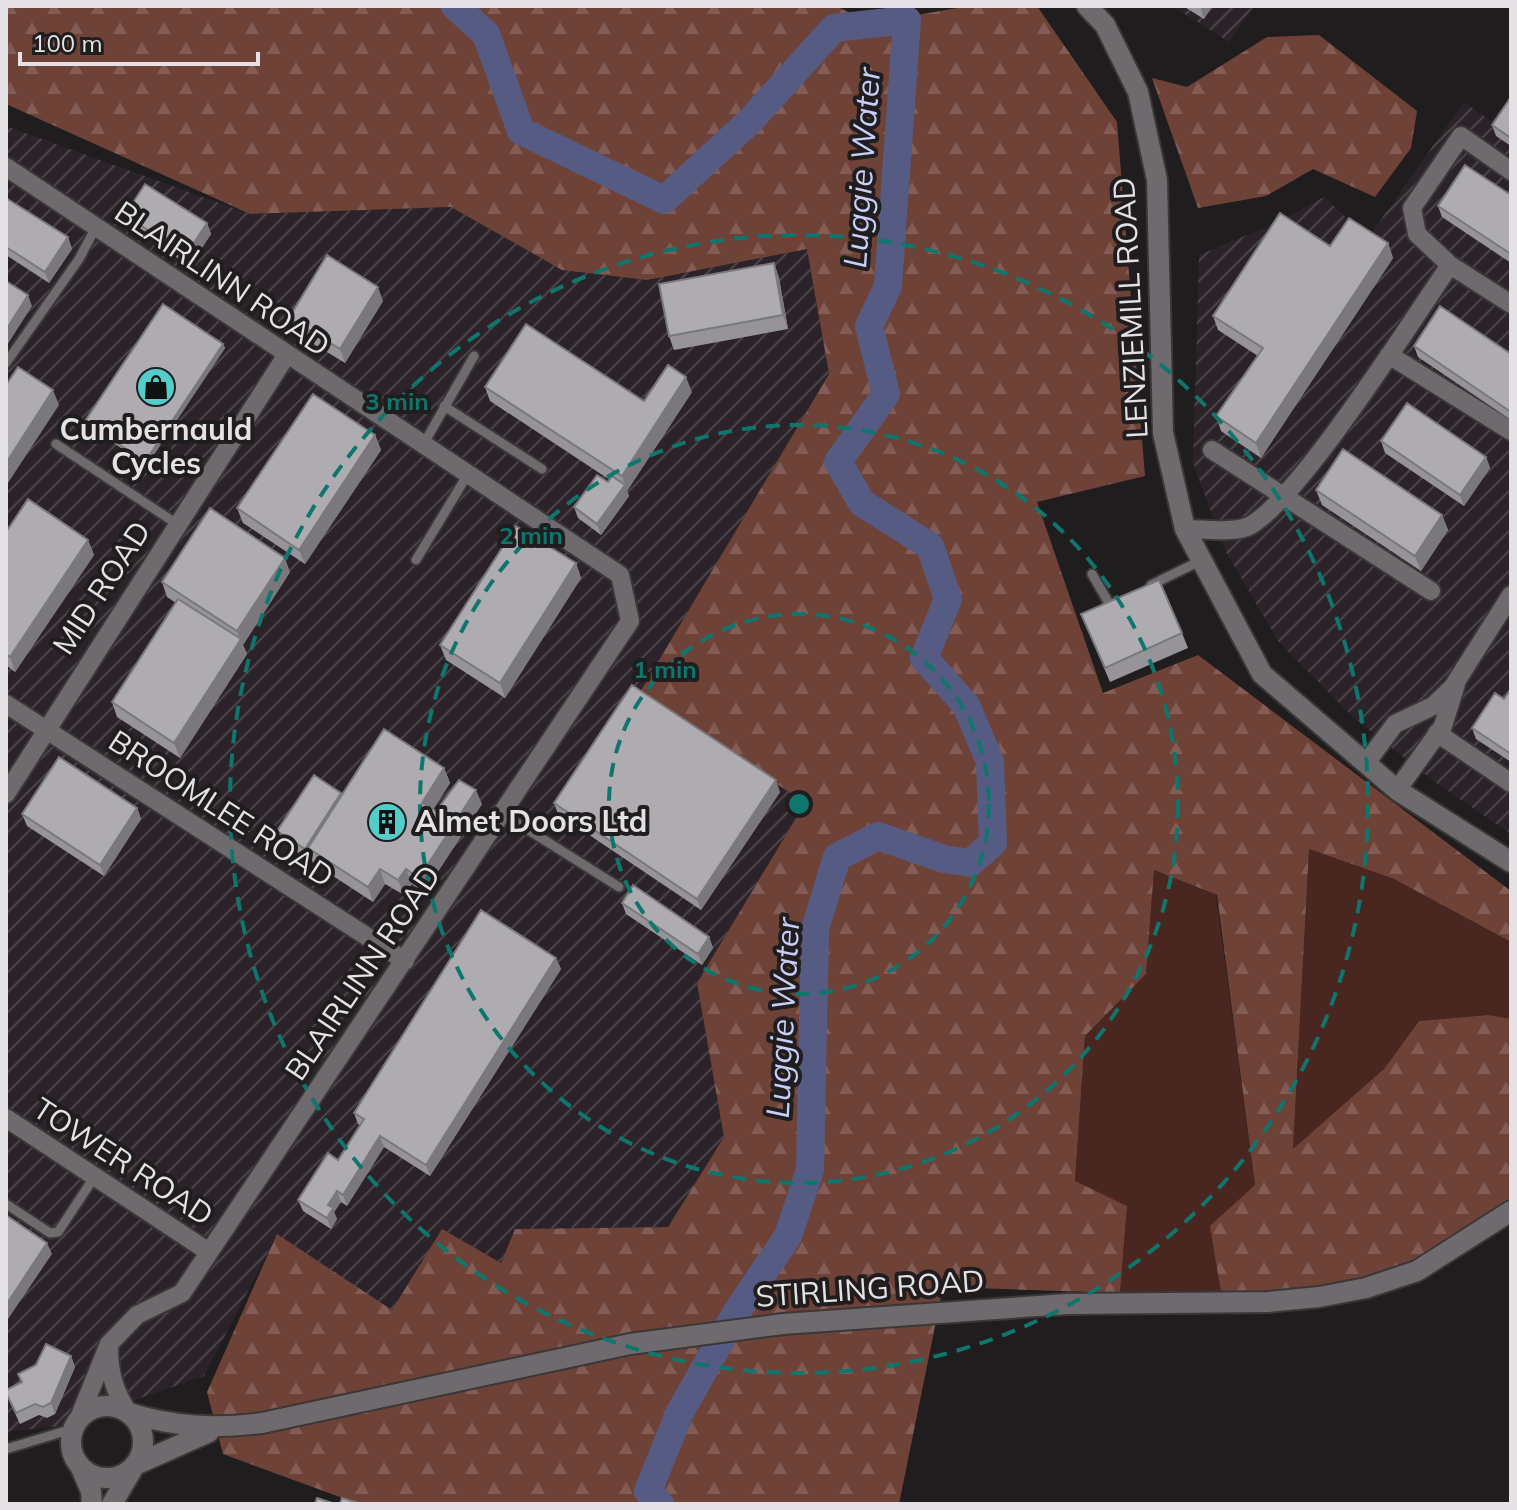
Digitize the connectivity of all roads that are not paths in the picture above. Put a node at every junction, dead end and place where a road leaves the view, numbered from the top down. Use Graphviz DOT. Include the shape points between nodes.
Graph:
graph roads {
  1 [pos="1087,6"];
  2 [pos="6,167"];
  3 [pos="1511,171"];
  4 [pos="96,227"];
  5 [pos="1450,265"];
  6 [pos="1511,304"];
  7 [pos="1389,355"];
  8 [pos="286,356"];
  9 [pos="474,356"];
  10 [pos="6,363"];
  11 [pos="444,406"];
  12 [pos="1511,431"];
  13 [pos="56,444"];
  14 [pos="423,445"];
  15 [pos="1212,450"];
  16 [pos="542,469"];
  17 [pos="468,474"];
  18 [pos="1284,499"];
  19 [pos="177,524"];
  20 [pos="1185,529"];
  21 [pos="416,560"];
  22 [pos="1202,560"];
  23 [pos="1092,574"];
  24 [pos="1431,591"];
  25 [pos="1136,592"];
  26 [pos="1511,595"];
  27 [pos="1123,599"];
  28 [pos="1454,685"];
  29 [pos="6,704"];
  30 [pos="44,729"];
  31 [pos="1437,733"];
  32 [pos="1366,763"];
  33 [pos="1511,783"];
  34 [pos="1397,790"];
  35 [pos="6,794"];
  36 [pos="503,814"];
  37 [pos="1511,862"];
  38 [pos="619,887"];
  39 [pos="405,961"];
  40 [pos="6,1118"];
  41 [pos="95,1176"];
  42 [pos="6,1204"];
  43 [pos="1511,1211"];
  44 [pos="209,1252"];
  45 [pos="109,1344"];
  46 [pos="128,1413"];
  47 [pos="76,1424"];
  48 [pos="221,1428"];
  49 [pos="6,1449"];
  50 [pos="134,1466"];
  51 [pos="81,1468"];
  52 [pos="92,1504"];
  53 [pos="112,1504"];
  1 -- 20 [label="main road, LENZIEMILL ROAD" via="1105,25 1138,92 1157,180 1163,433"];
  2 -- 4 [label="street, BLAIRLINN ROAD"];
  3 -- 5 [label="street" via="1461,136 1412,208 1417,234"];
  4 -- 8 [label="street, BLAIRLINN ROAD"];
  4 -- 10 [label="lane"];
  5 -- 6 [label="street"];
  5 -- 7 [label="street"];
  7 -- 12 [label="street"];
  7 -- 18 [label="street"];
  8 -- 14 [label="street, BLAIRLINN ROAD"];
  8 -- 19 [label="street, MID ROAD"];
  9 -- 11 [label="lane"];
  11 -- 14 [label="lane"];
  11 -- 16 [label="lane"];
  13 -- 19 [label="lane"];
  14 -- 17 [label="street, BLAIRLINN ROAD"];
  15 -- 18 [label="street"];
  17 -- 21 [label="lane"];
  17 -- 36 [label="street, BLAIRLINN ROAD" via="620,575 630,621"];
  18 -- 20 [label="street" via="1246,527"];
  18 -- 24 [label="street"];
  19 -- 30 [label="street, MID ROAD"];
  20 -- 22 [label="main road, LENZIEMILL ROAD"];
  22 -- 25 [label="lane"];
  22 -- 32 [label="main road, LENZIEMILL ROAD" via="1262,674"];
  23 -- 27 [label="lane" via="1110,605"];
  26 -- 28 [label="street"];
  28 -- 31 [label="street"];
  28 -- 32 [label="street" via="1433,706 1395,724"];
  29 -- 30 [label="street, BROOMLEE ROAD"];
  30 -- 35 [label="street, MID ROAD"];
  30 -- 39 [label="street, BROOMLEE ROAD"];
  31 -- 33 [label="street"];
  31 -- 34 [label="street"];
  32 -- 34 [label="main road, LENZIEMILL ROAD"];
  34 -- 37 [label="main road, LENZIEMILL ROAD"];
  36 -- 38 [label="lane"];
  36 -- 39 [label="street, BLAIRLINN ROAD"];
  39 -- 44 [label="street, BLAIRLINN ROAD"];
  40 -- 41 [label="street, TOWER ROAD"];
  41 -- 42 [label="lane" via="58,1232 50,1233"];
  41 -- 44 [label="street, TOWER ROAD"];
  43 -- 48 [label="main road, STIRLING ROAD" via="1417,1271 1319,1297 1067,1304 783,1324 630,1344"];
  44 -- 45 [label="street, BLAIRLINN ROAD" via="182,1293 137,1315"];
  45 -- 46 [label="street" via="116,1394"];
  45 -- 47 [label="street, BLAIRLINN ROAD"];
  46 -- 47 [label="main road" via="104,1406"];
  46 -- 48 [label="main road, STIRLING ROAD" via="167,1424"];
  46 -- 50 [label="main road" via="143,1438"];
  47 -- 49 [label="lane"];
  47 -- 51 [label="main road" via="70,1443"];
  48 -- 50 [label="main road, STIRLING ROAD"];
  50 -- 51 [label="main road" via="106,1479"];
  50 -- 53 [label="main road"];
  51 -- 52 [label="main road"];
}
